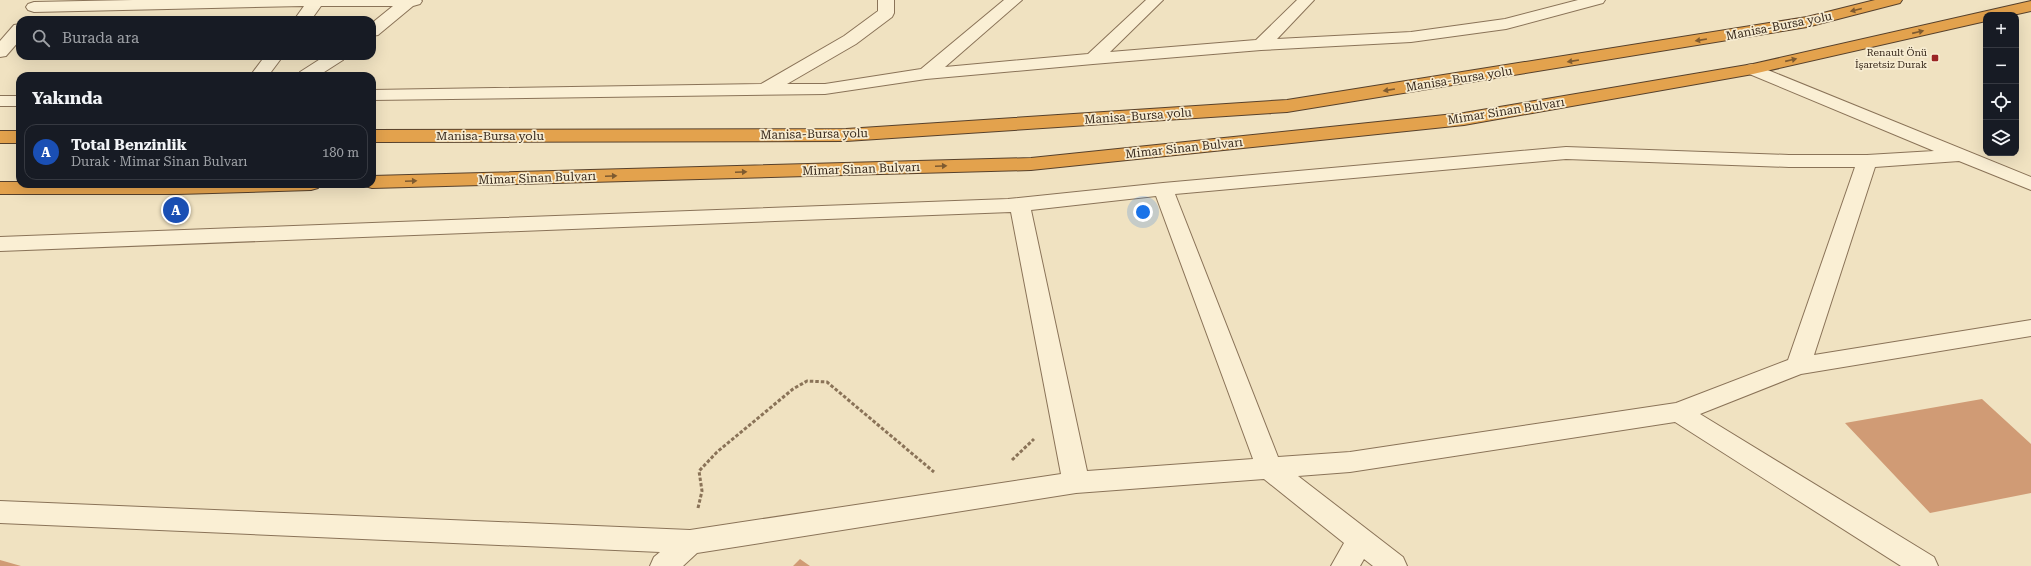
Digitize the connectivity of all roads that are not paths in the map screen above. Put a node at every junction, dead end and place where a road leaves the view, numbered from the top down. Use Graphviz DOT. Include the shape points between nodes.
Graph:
graph roads {
  1 [pos="317,0"];
  2 [pos="886,0"];
  3 [pos="1014,0"];
  4 [pos="1155,0"];
  5 [pos="1306,0"];
  6 [pos="1597,0"];
  7 [pos="1894,0"];
  8 [pos="415,1"];
  9 [pos="2031,6"];
  10 [pos="33,9"];
  11 [pos="2005,12"];
  12 [pos="305,16"];
  13 [pos="1983,17"];
  14 [pos="376,28"];
  15 [pos="16,34"];
  16 [pos="1261,45"];
  17 [pos="0,52"];
  18 [pos="1094,59"];
  19 [pos="271,60"];
  20 [pos="331,60"];
  21 [pos="1753,69"];
  22 [pos="262,72"];
  23 [pos="312,72"];
  24 [pos="926,74"];
  25 [pos="765,90"];
  26 [pos="376,95"];
  27 [pos="16,101"];
  28 [pos="0,102"];
  29 [pos="376,136"];
  30 [pos="0,137"];
  31 [pos="16,137"];
  32 [pos="1963,156"];
  33 [pos="1867,161"];
  34 [pos="376,182"];
  35 [pos="2031,184"];
  36 [pos="0,188"];
  37 [pos="16,188"];
  38 [pos="16,188"];
  39 [pos="178,188"];
  40 [pos="1164,189"];
  41 [pos="1020,204"];
  42 [pos="0,244"];
  43 [pos="2031,328"];
  44 [pos="1798,366"];
  45 [pos="1678,412"];
  46 [pos="1269,468"];
  47 [pos="1076,482"];
  48 [pos="0,512"];
  49 [pos="1361,541"];
  50 [pos="690,542"];
  51 [pos="664,566"];
  52 [pos="1345,566"];
  53 [pos="1393,566"];
  54 [pos="1924,566"];
  1 -- 8 [label="street"];
  1 -- 10 [label="street"];
  1 -- 12 [label="street"];
  2 -- 25 [label="street" via="886,13 850,40"];
  3 -- 24 [label="street"];
  4 -- 18 [label="street"];
  5 -- 16 [label="street"];
  6 -- 16 [label="street" via="1506,24 1412,37"];
  7 -- 29 [label="highway, Manisa-Bursa yolu, one-way" via="1807,22 1287,106 846,135"];
  8 -- 14 [label="street"];
  9 -- 11 [label="highway"];
  21 -- 13 [label="highway, Mimar Sinan Bulvarı, one-way"];
  15 -- 17 [label="street"];
  16 -- 18 [label="street"];
  18 -- 24 [label="street"];
  19 -- 22 [label="street"];
  20 -- 23 [label="street"];
  21 -- 32 [label="street"];
  34 -- 21 [label="highway, Mimar Sinan Bulvarı, one-way" via="1031,164 1464,119"];
  24 -- 25 [label="street" via="824,89"];
  25 -- 26 [label="street"];
  27 -- 28 [label="street"];
  30 -- 31 [label="highway"];
  32 -- 33 [label="street"];
  32 -- 35 [label="street"];
  33 -- 40 [label="street" via="1788,161 1566,153"];
  33 -- 44 [label="street"];
  36 -- 37 [label="highway"];
  38 -- 39 [label="highway"];
  40 -- 41 [label="street"];
  40 -- 46 [label="street"];
  41 -- 42 [label="street"];
  41 -- 47 [label="street"];
  43 -- 44 [label="street"];
  44 -- 45 [label="street"];
  45 -- 46 [label="street" via="1350,462"];
  45 -- 54 [label="street"];
  46 -- 47 [label="street"];
  46 -- 49 [label="street"];
  47 -- 50 [label="street"];
  48 -- 50 [label="street"];
  49 -- 52 [label="street"];
  49 -- 53 [label="street"];
  50 -- 51 [label="street"];
}
